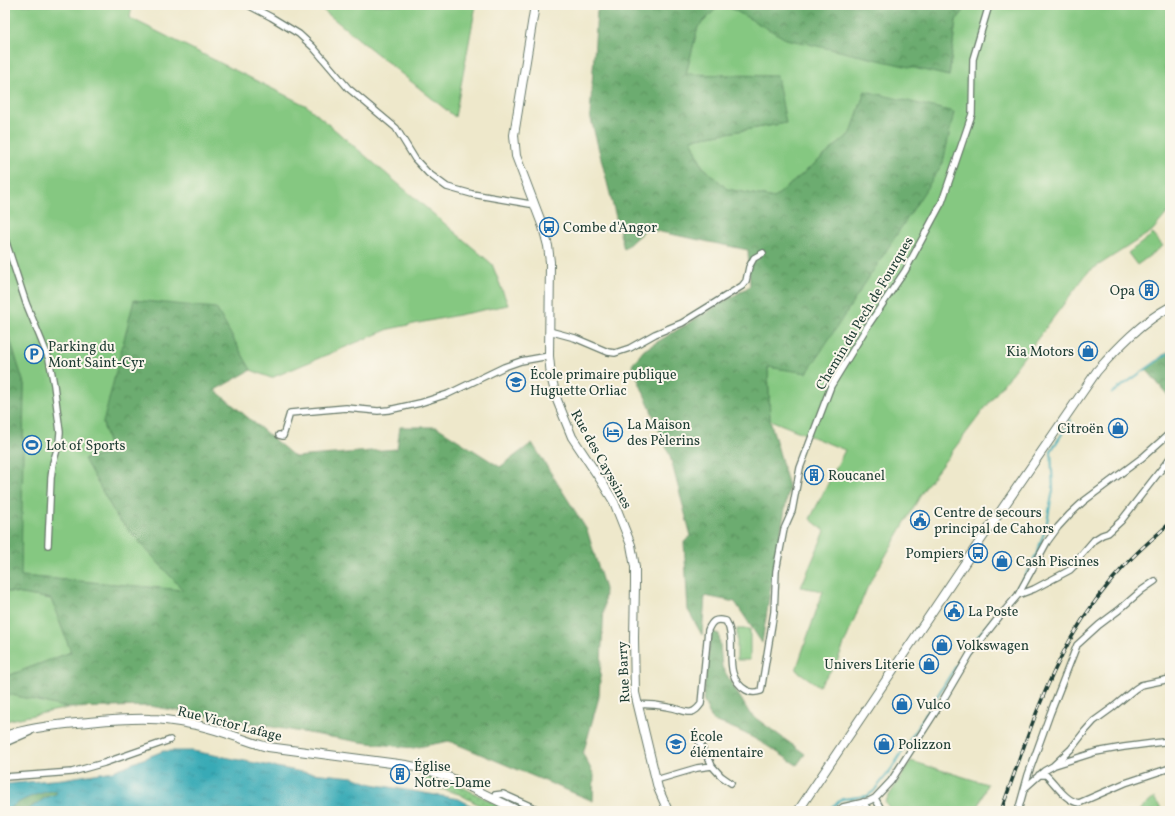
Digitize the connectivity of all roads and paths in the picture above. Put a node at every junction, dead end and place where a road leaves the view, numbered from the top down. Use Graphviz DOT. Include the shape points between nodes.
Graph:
graph roads {
  1 [pos="248,5"];
  2 [pos="535,5"];
  3 [pos="989,5"];
  4 [pos="534,203"];
  5 [pos="5,239"];
  6 [pos="763,253"];
  7 [pos="1170,306"];
  8 [pos="549,331"];
  9 [pos="548,356"];
  10 [pos="1170,433"];
  11 [pos="279,435"];
  12 [pos="1170,458"];
  13 [pos="48,545"];
  14 [pos="1155,581"];
  15 [pos="1018,595"];
  16 [pos="636,599"];
  17 [pos="1170,679"];
  18 [pos="638,705"];
  19 [pos="36,728"];
  20 [pos="5,736"];
  21 [pos="697,737"];
  22 [pos="170,740"];
  23 [pos="1170,741"];
  24 [pos="5,743"];
  25 [pos="712,766"];
  26 [pos="1053,766"];
  27 [pos="1170,768"];
  28 [pos="1039,775"];
  29 [pos="5,777"];
  30 [pos="656,780"];
  31 [pos="731,783"];
  32 [pos="1024,789"];
  33 [pos="492,798"];
  34 [pos="875,798"];
  35 [pos="863,802"];
  36 [pos="519,811"];
  37 [pos="541,811"];
  38 [pos="668,811"];
  39 [pos="798,811"];
  40 [pos="838,811"];
  41 [pos="869,811"];
  42 [pos="882,811"];
  43 [pos="1018,811"];
  1 -- 4 [label="street" via="298,34 313,46 348,88 396,128 415,159 428,173 447,186 472,194"];
  2 -- 4 [label="main road, Rue des Cayssines" via="514,135 516,156"];
  3 -- 18 [label="street, Chemin du Pech de Fourques" via="973,59 972,114 942,202 905,271 831,386 800,468 776,571 774,612 760,691 755,693 740,686 731,666 731,632 726,621 715,620 708,630 701,704 696,711"];
  4 -- 8 [label="main road, Rue des Cayssines" via="543,227 550,262"];
  5 -- 13 [label="street" via="26,303 47,355 54,384 60,432 51,478"];
  6 -- 8 [label="street" via="754,258 742,286 682,322 630,348 614,353 608,352"];
  7 -- 39 [label="main road" via="1150,319 1116,349 1097,371"];
  8 -- 9 [label="main road, Rue des Cayssines"];
  9 -- 11 [label="street" via="521,361 448,394 389,410 346,408 290,413 283,436"];
  9 -- 16 [label="main road, Rue des Cayssines" via="554,393 572,437 614,502 631,545"];
  10 -- 15 [label="street" via="1069,515 1047,542"];
  12 -- 15 [label="street" via="1121,521 1108,533 1094,540 1070,570"];
  14 -- 32 [label="street" via="1077,645"];
  15 -- 34 [label="street" via="970,654 911,751 891,781"];
  16 -- 18 [label="main road, Rue Barry" via="634,676"];
  17 -- 26 [label="street" via="1141,685 1135,689 1094,722"];
  18 -- 30 [label="main road, Rue Barry"];
  19 -- 20 [label="main road, Rue Victor Lafage"];
  19 -- 24 [label="street"];
  19 -- 33 [label="main road, Rue Victor Lafage" via="125,719 172,721 203,727 268,747 406,764 451,778"];
  21 -- 25 [label="street"];
  22 -- 29 [label="street" via="72,772"];
  23 -- 26 [label="street" via="1096,752"];
  25 -- 30 [label="street"];
  25 -- 31 [label="street"];
  26 -- 28 [label="street"];
  27 -- 28 [label="street" via="1078,803 1069,800 1046,774"];
  28 -- 32 [label="street"];
  30 -- 38 [label="main road, Rue Barry"];
  32 -- 43 [label="street"];
  33 -- 36 [label="main road, Rue Victor Lafage"];
  33 -- 37 [label="street" via="503,794"];
  34 -- 35 [label="street"];
  34 -- 42 [label="street"];
  35 -- 40 [label="street" via="843,807"];
  35 -- 41 [label="street"];
}
